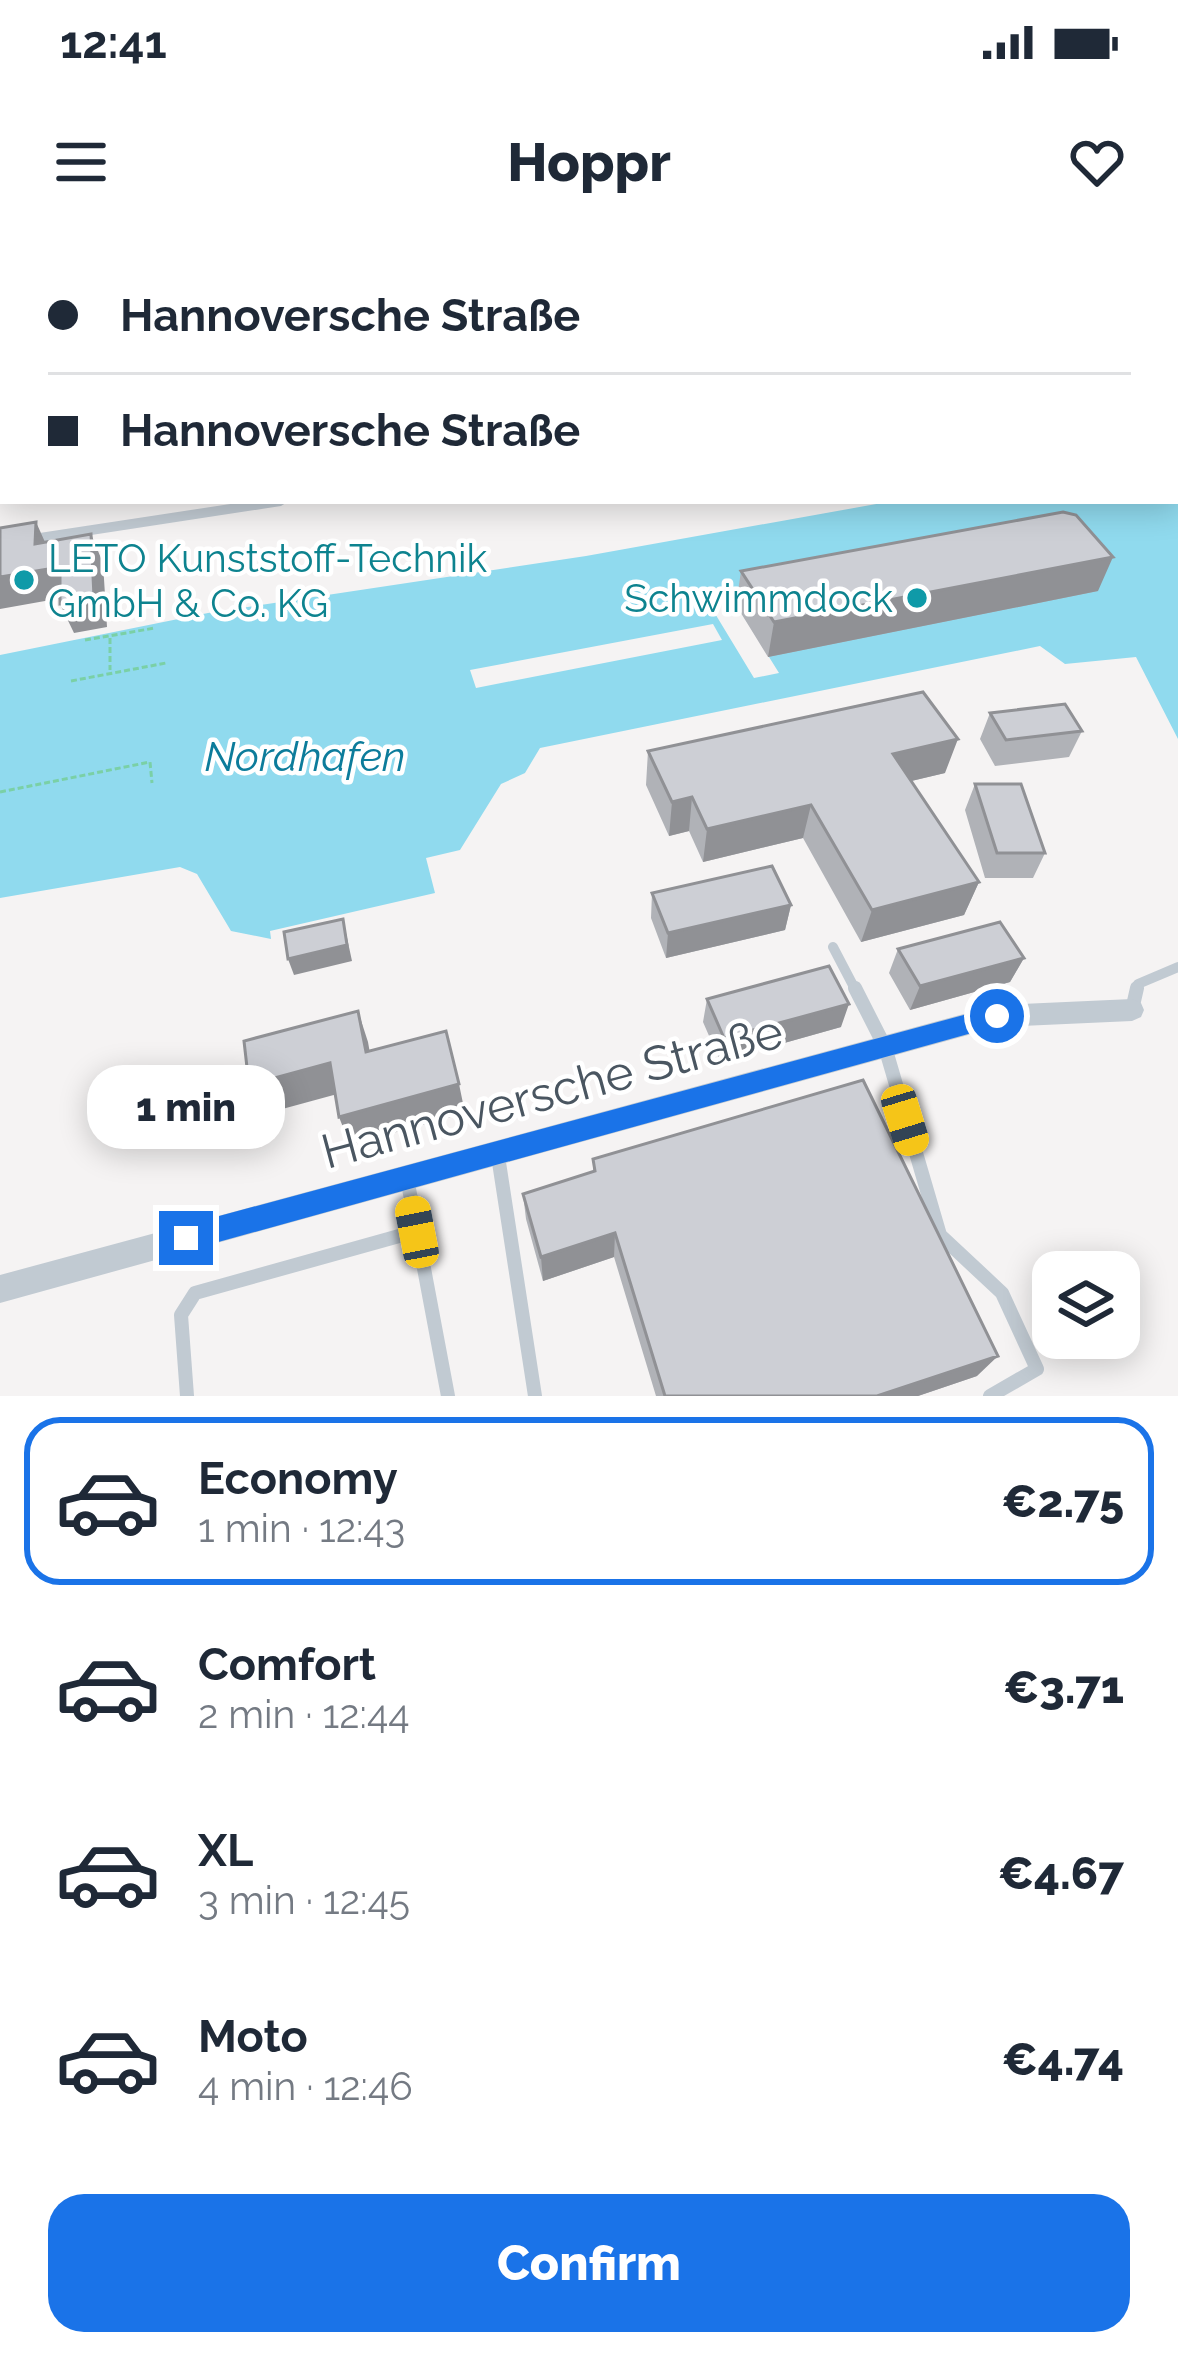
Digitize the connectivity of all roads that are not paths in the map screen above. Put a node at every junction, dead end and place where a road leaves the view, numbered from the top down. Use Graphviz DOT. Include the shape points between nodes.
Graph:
graph roads {
  1 [pos="261,504"];
  2 [pos="0,544"];
  3 [pos="833,946"];
  4 [pos="1178,967"];
  5 [pos="1132,1010"];
  6 [pos="885,1047"];
  7 [pos="497,1153"];
  8 [pos="407,1178"];
  9 [pos="417,1232"];
  10 [pos="0,1289"];
  11 [pos="187,1396"];
  12 [pos="448,1396"];
  13 [pos="535,1396"];
  14 [pos="989,1396"];
  1 -- 2 [label="street"];
  3 -- 6 [label="lane"];
  4 -- 5 [label="lane" via="1138,984"];
  5 -- 6 [label="street, Hannoversche Straße" via="997,1016"];
  6 -- 7 [label="street, Hannoversche Straße"];
  6 -- 14 [label="lane" via="940,1235 1002,1293 1037,1369"];
  7 -- 8 [label="street, Hannoversche Straße"];
  7 -- 13 [label="lane"];
  8 -- 9 [label="lane"];
  8 -- 10 [label="street, Hannoversche Straße"];
  9 -- 11 [label="lane" via="195,1293 181,1315"];
  9 -- 12 [label="lane"];
}
